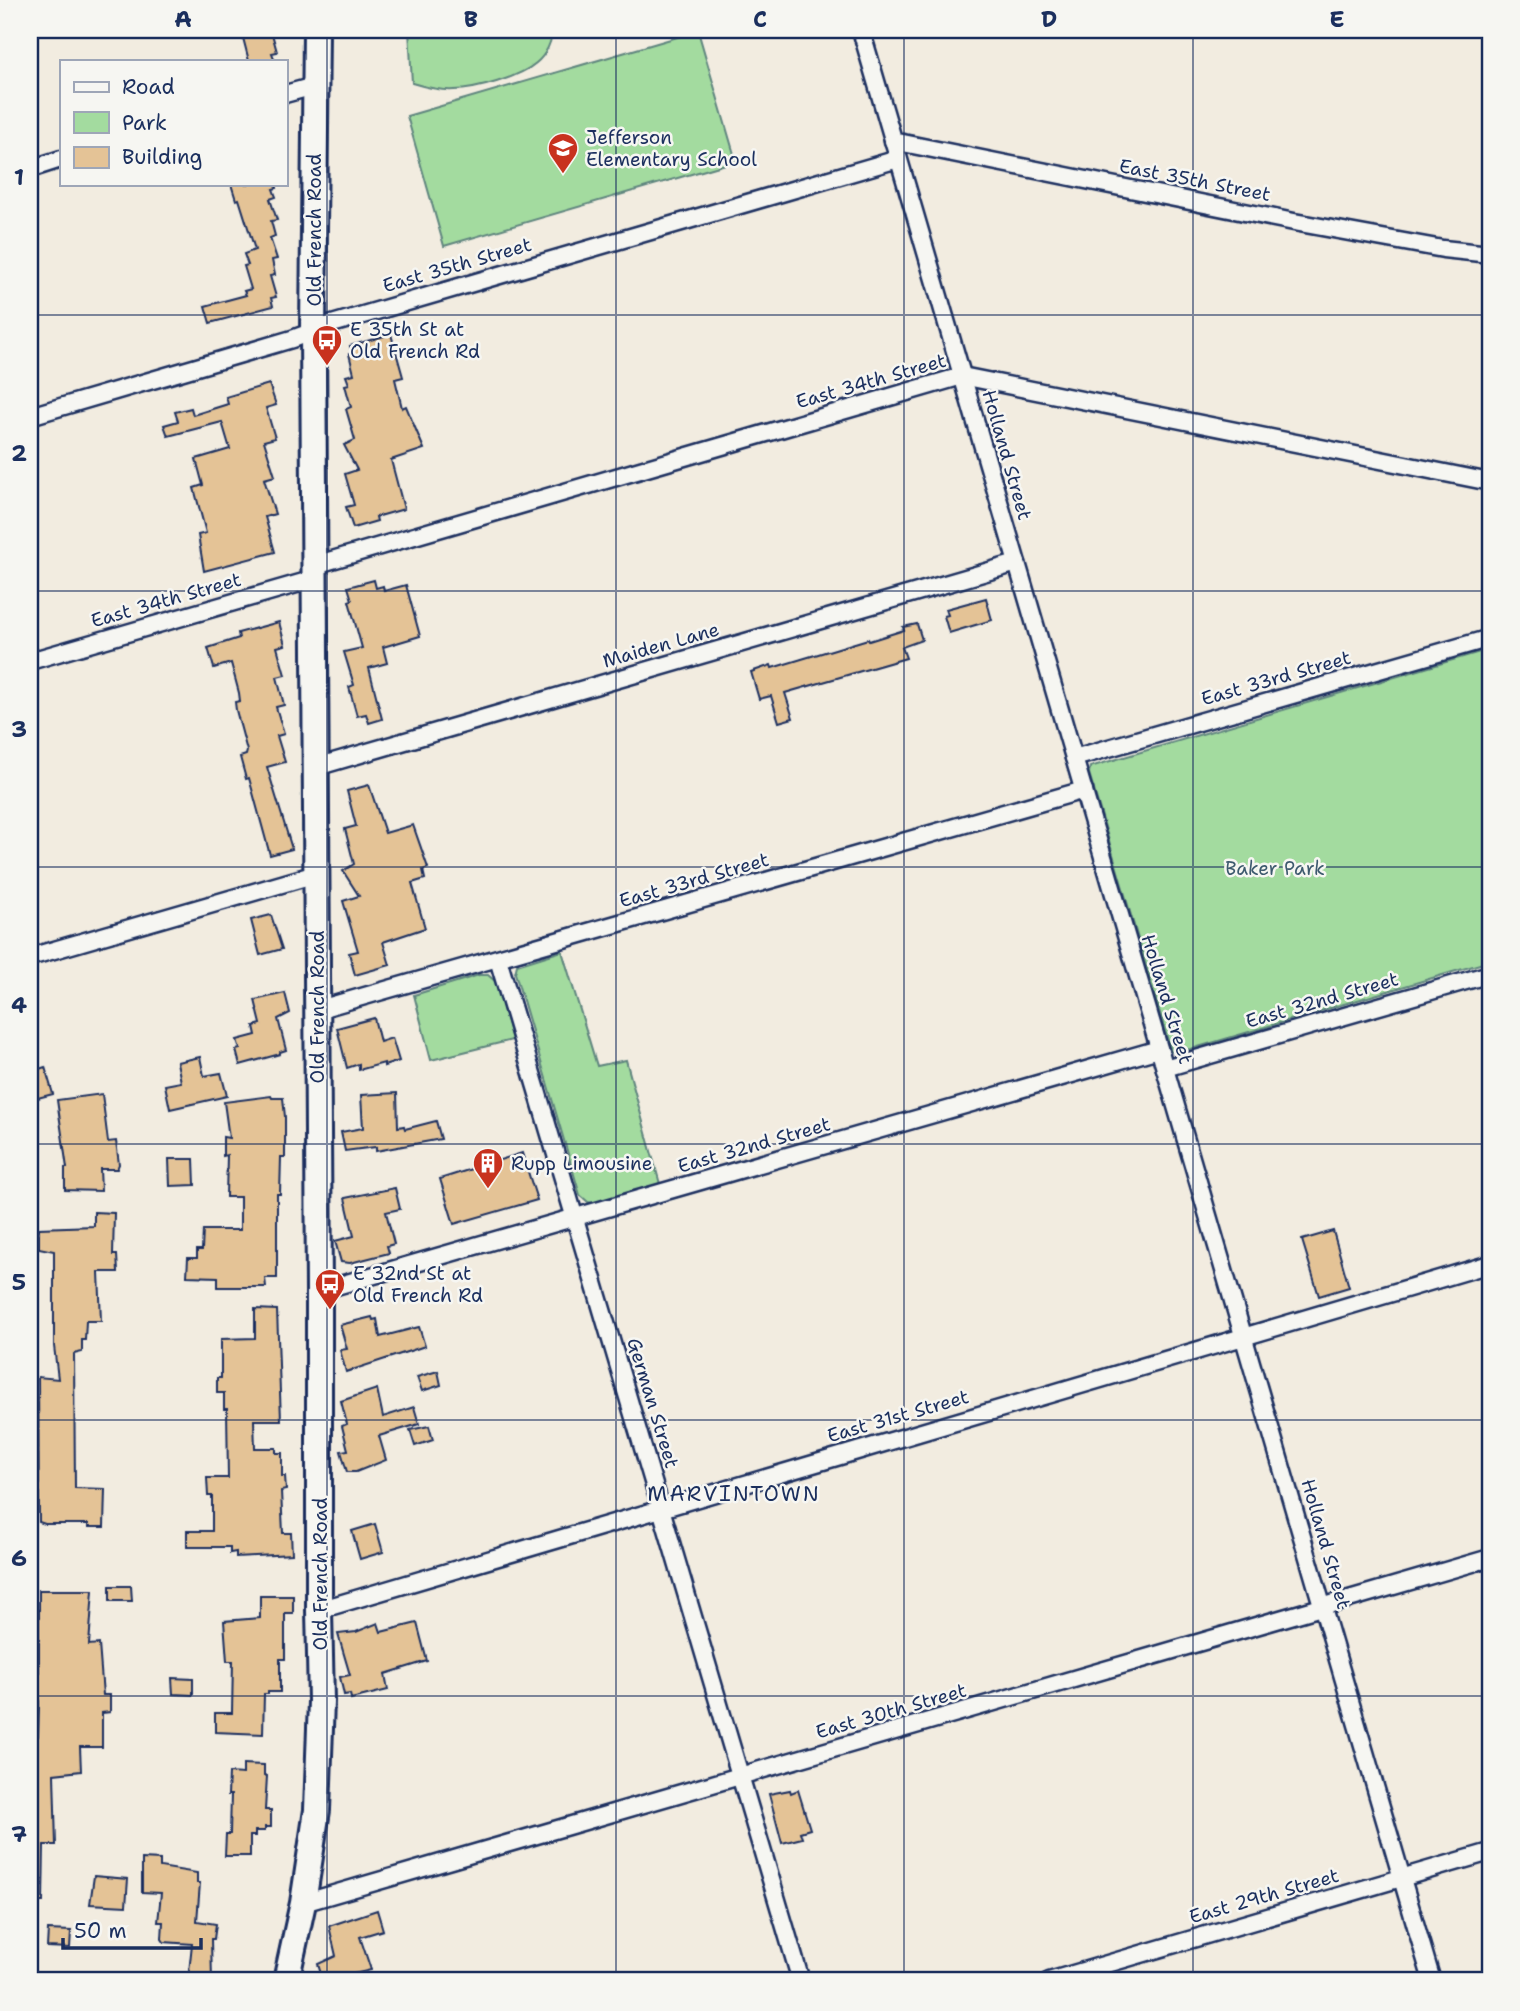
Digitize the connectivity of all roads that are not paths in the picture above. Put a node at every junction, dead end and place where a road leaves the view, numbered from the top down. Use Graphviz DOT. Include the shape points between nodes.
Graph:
graph roads {
  1 [pos="316,30"];
  2 [pos="860,30"];
  3 [pos="314,86"];
  4 [pos="287,93"];
  5 [pos="893,141"];
  6 [pos="60,159"];
  7 [pos="898,159"];
  8 [pos="30,169"];
  9 [pos="1490,254"];
  10 [pos="313,331"];
  11 [pos="962,376"];
  12 [pos="30,416"];
  13 [pos="1490,482"];
  14 [pos="1017,563"];
  15 [pos="314,572"];
  16 [pos="1490,638"];
  17 [pos="30,661"];
  18 [pos="1074,758"];
  19 [pos="316,767"];
  20 [pos="1084,790"];
  21 [pos="316,874"];
  22 [pos="30,957"];
  23 [pos="498,959"];
  24 [pos="1490,974"];
  25 [pos="316,1010"];
  26 [pos="1159,1049"];
  27 [pos="1165,1068"];
  28 [pos="576,1219"];
  29 [pos="1490,1264"];
  30 [pos="319,1291"];
  31 [pos="1243,1337"];
  32 [pos="662,1508"];
  33 [pos="1490,1558"];
  34 [pos="1323,1607"];
  35 [pos="319,1610"];
  36 [pos="741,1777"];
  37 [pos="1490,1852"];
  38 [pos="1402,1878"];
  39 [pos="303,1903"];
  40 [pos="286,1981"];
  41 [pos="801,1981"];
  42 [pos="1049,1981"];
  43 [pos="1432,1981"];
  1 -- 3 [label="main road, Old French Road"];
  2 -- 5 [label="street, Holland Street"];
  3 -- 4 [label="street"];
  3 -- 10 [label="main road, Old French Road"];
  5 -- 7 [label="street, Holland Street"];
  5 -- 9 [label="street, East 35th Street" via="1294,222"];
  6 -- 8 [label="street"];
  7 -- 10 [label="street, East 35th Street"];
  7 -- 11 [label="street, Holland Street"];
  10 -- 12 [label="street, East 35th Street"];
  10 -- 15 [label="main road, Old French Road"];
  11 -- 13 [label="street, East 34th Street"];
  11 -- 14 [label="street, Holland Street"];
  11 -- 15 [label="street, East 34th Street"];
  14 -- 18 [label="street, Holland Street"];
  14 -- 19 [label="street, Maiden Lane"];
  15 -- 17 [label="street, East 34th Street"];
  15 -- 19 [label="main road, Old French Road"];
  16 -- 18 [label="street, East 33rd Street"];
  18 -- 20 [label="street, Holland Street"];
  19 -- 21 [label="main road, Old French Road"];
  20 -- 23 [label="street, East 33rd Street"];
  20 -- 26 [label="street, Holland Street"];
  21 -- 22 [label="street"];
  21 -- 25 [label="main road, Old French Road"];
  23 -- 25 [label="street, East 33rd Street"];
  23 -- 28 [label="street, German Street"];
  24 -- 27 [label="street, East 32nd Street"];
  25 -- 30 [label="main road, Old French Road"];
  26 -- 27 [label="street, Holland Street"];
  26 -- 28 [label="street, East 32nd Street"];
  27 -- 31 [label="street, Holland Street"];
  28 -- 30 [label="street, East 32nd Street"];
  28 -- 32 [label="street, German Street"];
  29 -- 31 [label="street, East 31st Street"];
  30 -- 35 [label="main road, Old French Road"];
  31 -- 32 [label="street, East 31st Street"];
  31 -- 34 [label="street, Holland Street"];
  32 -- 35 [label="street, East 31st Street"];
  32 -- 36 [label="street, German Street"];
  33 -- 34 [label="street, East 30th Street"];
  34 -- 36 [label="street, East 30th Street"];
  34 -- 38 [label="street, Holland Street"];
  35 -- 39 [label="main road, Old French Road" via="317,1810"];
  36 -- 39 [label="street, East 30th Street"];
  36 -- 41 [label="street, German Street"];
  37 -- 38 [label="street, East 29th Street"];
  38 -- 42 [label="street, East 29th Street"];
  38 -- 43 [label="street, Holland Street"];
  39 -- 40 [label="main road, Old French Road"];
}
